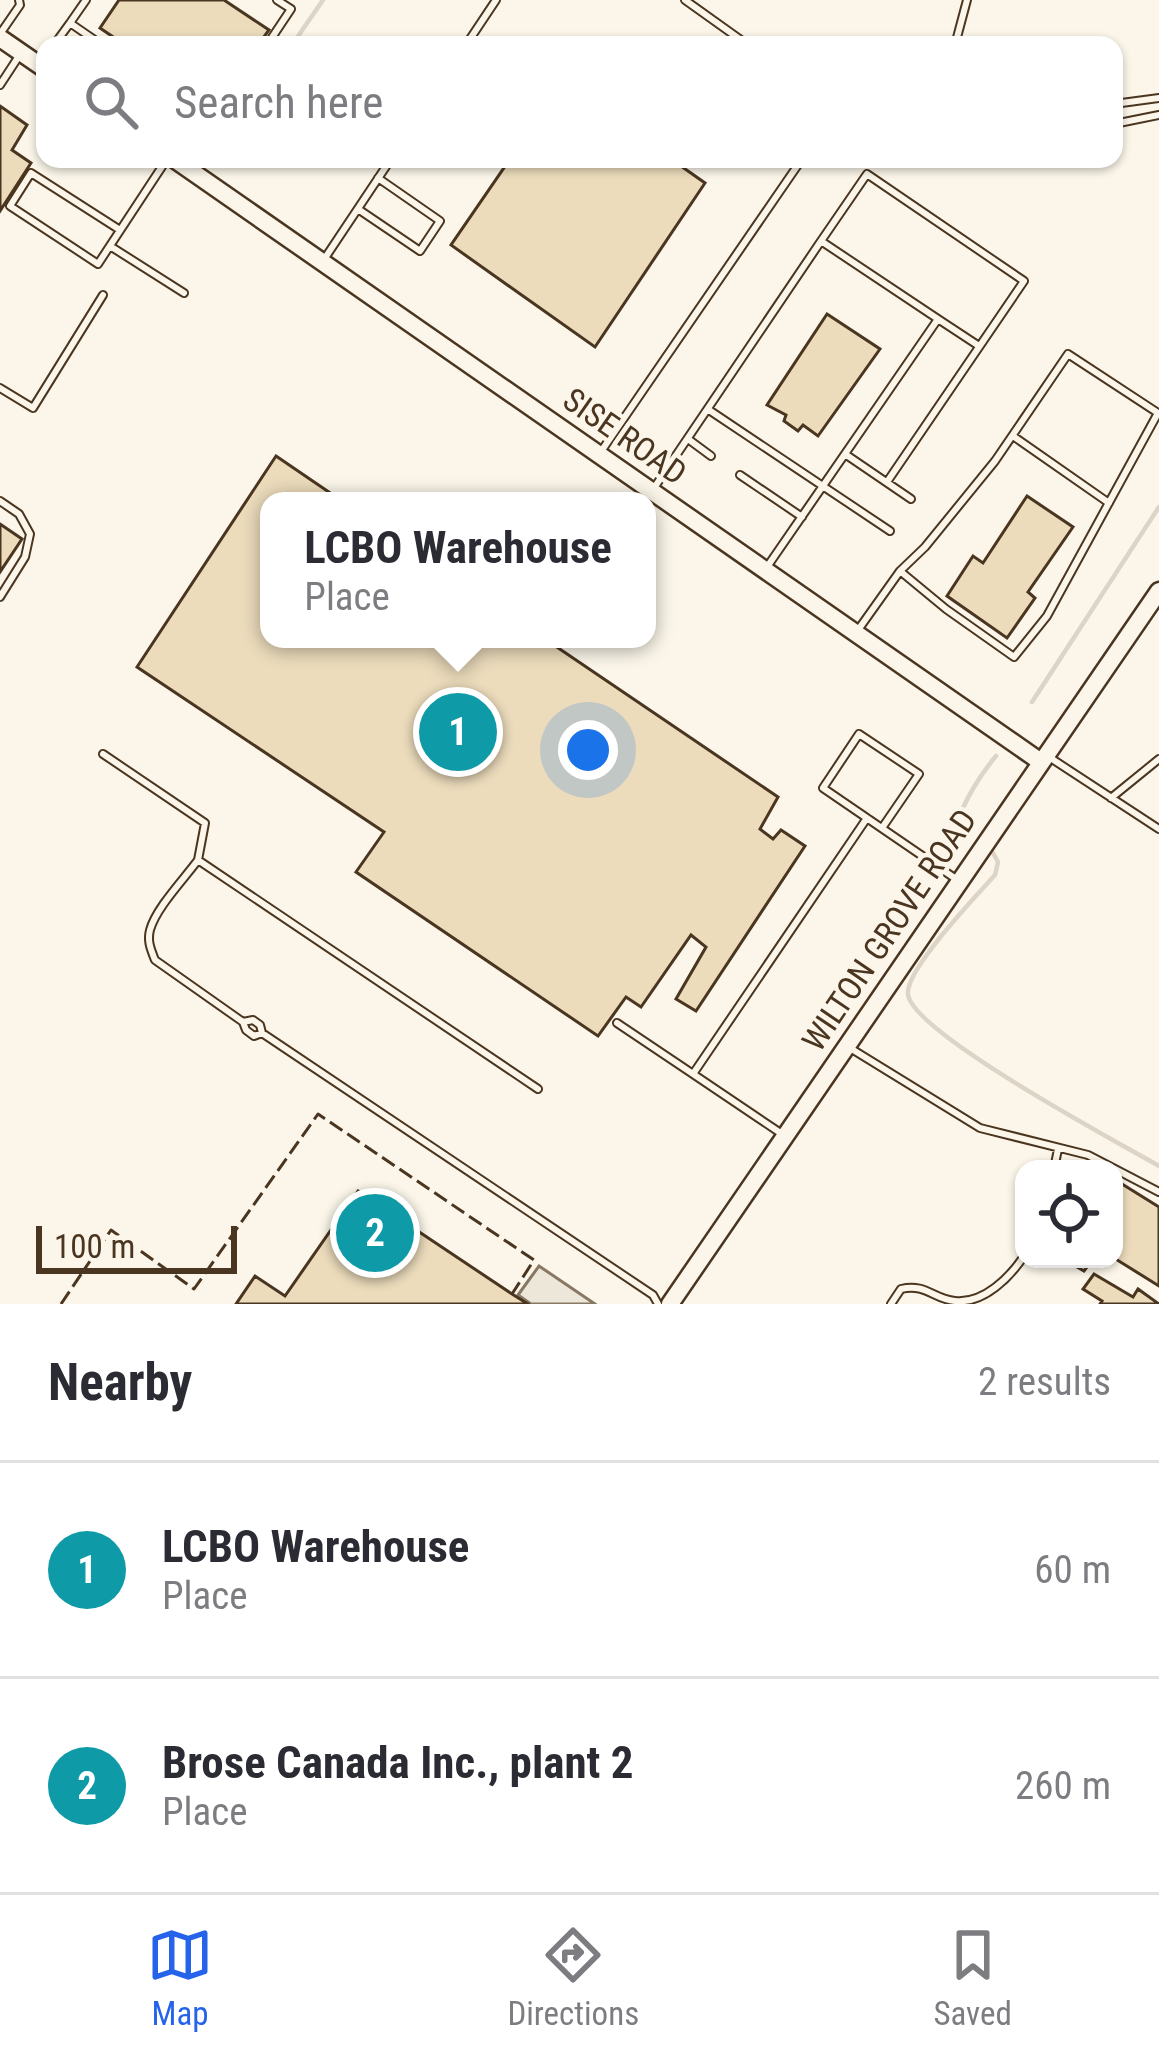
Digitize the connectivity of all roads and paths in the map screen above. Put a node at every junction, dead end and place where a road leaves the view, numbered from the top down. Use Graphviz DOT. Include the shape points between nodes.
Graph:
graph roads {
  1 [pos="19,0"];
  2 [pos="86,0"];
  3 [pos="277,0"];
  4 [pos="496,0"];
  5 [pos="685,0"];
  6 [pos="967,0"];
  7 [pos="70,22"];
  8 [pos="0,36"];
  9 [pos="60,36"];
  10 [pos="89,36"];
  11 [pos="273,36"];
  12 [pos="472,36"];
  13 [pos="735,36"];
  14 [pos="957,36"];
  15 [pos="21,52"];
  16 [pos="36,60"];
  17 [pos="0,85"];
  18 [pos="1159,98"];
  19 [pos="1123,103"];
  20 [pos="1159,115"];
  21 [pos="1123,122"];
  22 [pos="174,168"];
  23 [pos="190,168"];
  24 [pos="385,168"];
  25 [pos="796,168"];
  26 [pos="378,178"];
  27 [pos="358,209"];
  28 [pos="120,230"];
  29 [pos="821,242"];
  30 [pos="110,245"];
  31 [pos="322,262"];
  32 [pos="184,293"];
  33 [pos="103,295"];
  34 [pos="938,319"];
  35 [pos="980,346"];
  36 [pos="0,388"];
  37 [pos="709,410"];
  38 [pos="1012,436"];
  39 [pos="688,440"];
  40 [pos="599,454"];
  41 [pos="845,454"];
  42 [pos="711,456"];
  43 [pos="740,475"];
  44 [pos="887,482"];
  45 [pos="823,487"];
  46 [pos="652,491"];
  47 [pos="656,494"];
  48 [pos="911,499"];
  49 [pos="0,501"];
  50 [pos="1109,502"];
  51 [pos="802,517"];
  52 [pos="890,531"];
  53 [pos="766,570"];
  54 [pos="900,571"];
  55 [pos="1159,591"];
  56 [pos="0,598"];
  57 [pos="856,633"];
  58 [pos="103,754"];
  59 [pos="1044,758"];
  60 [pos="1159,759"];
  61 [pos="1111,798"];
  62 [pos="867,818"];
  63 [pos="882,828"];
  64 [pos="1159,829"];
  65 [pos="198,860"];
  66 [pos="959,881"];
  67 [pos="617,1023"];
  68 [pos="846,1046"];
  69 [pos="693,1075"];
  70 [pos="538,1090"];
  71 [pos="784,1136"];
  72 [pos="1059,1148"];
  73 [pos="1056,1160"];
  74 [pos="1159,1192"];
  75 [pos="1016,1268"];
  76 [pos="658,1304"];
  77 [pos="670,1304"];
  78 [pos="890,1304"];
  1 -- 8 [label="lane"];
  2 -- 7 [label="lane"];
  3 -- 11 [label="lane" via="291,9"];
  4 -- 12 [label="lane"];
  5 -- 13 [label="lane"];
  6 -- 14 [label="lane"];
  7 -- 9 [label="lane"];
  7 -- 10 [label="lane"];
  8 -- 15 [label="street"];
  15 -- 16 [label="street"];
  15 -- 17 [label="lane"];
  18 -- 19 [label="lane"];
  20 -- 21 [label="lane"];
  22 -- 28 [label="lane"];
  23 -- 31 [label="street, SISE ROAD"];
  24 -- 26 [label="lane"];
  25 -- 40 [label="lane"];
  26 -- 27 [label="lane"];
  26 -- 27 [label="lane" via="440,221 420,251"];
  27 -- 31 [label="lane"];
  28 -- 30 [label="lane"];
  28 -- 30 [label="lane" via="31,172 10,206 98,264"];
  29 -- 34 [label="lane"];
  29 -- 35 [label="lane" via="866,175 1024,281"];
  29 -- 37 [label="lane"];
  30 -- 32 [label="lane"];
  31 -- 40 [label="street, SISE ROAD"];
  33 -- 36 [label="lane" via="33,408"];
  34 -- 35 [label="lane"];
  34 -- 41 [label="lane"];
  35 -- 44 [label="lane"];
  37 -- 39 [label="lane"];
  37 -- 45 [label="lane"];
  38 -- 50 [label="lane"];
  38 -- 50 [label="lane" via="1068,355 1158,413"];
  38 -- 54 [label="lane"];
  39 -- 42 [label="lane"];
  39 -- 46 [label="lane"];
  40 -- 46 [label="street, SISE ROAD"];
  41 -- 44 [label="lane"];
  41 -- 45 [label="lane"];
  43 -- 51 [label="lane"];
  44 -- 48 [label="lane"];
  45 -- 51 [label="lane"];
  45 -- 52 [label="lane"];
  47 -- 53 [label="street, SISE ROAD"];
  49 -- 56 [label="lane" via="30,534"];
  50 -- 54 [label="lane" via="1047,616 1014,657"];
  51 -- 53 [label="lane"];
  53 -- 57 [label="street, SISE ROAD"];
  54 -- 57 [label="lane"];
  55 -- 59 [label="street, WILTON GROVE ROAD"];
  57 -- 59 [label="street, SISE ROAD"];
  58 -- 65 [label="lane" via="205,823"];
  59 -- 61 [label="lane"];
  59 -- 66 [label="street, WILTON GROVE ROAD"];
  60 -- 61 [label="lane"];
  61 -- 64 [label="lane"];
  62 -- 63 [label="lane"];
  62 -- 63 [label="lane" via="823,788 859,734 919,774"];
  62 -- 69 [label="lane"];
  63 -- 66 [label="lane"];
  65 -- 70 [label="lane"];
  65 -- 76 [label="lane" via="150,929 155,960 254,1036 262,1033"];
  66 -- 68 [label="street, WILTON GROVE ROAD"];
  67 -- 69 [label="lane"];
  68 -- 71 [label="street, WILTON GROVE ROAD"];
  68 -- 72 [label="lane" via="980,1128"];
  69 -- 71 [label="lane"];
  71 -- 77 [label="street, WILTON GROVE ROAD"];
  72 -- 73 [label="lane"];
  72 -- 74 [label="lane"];
  75 -- 78 [label="lane" via="983,1296 956,1301 915,1286"];
}
